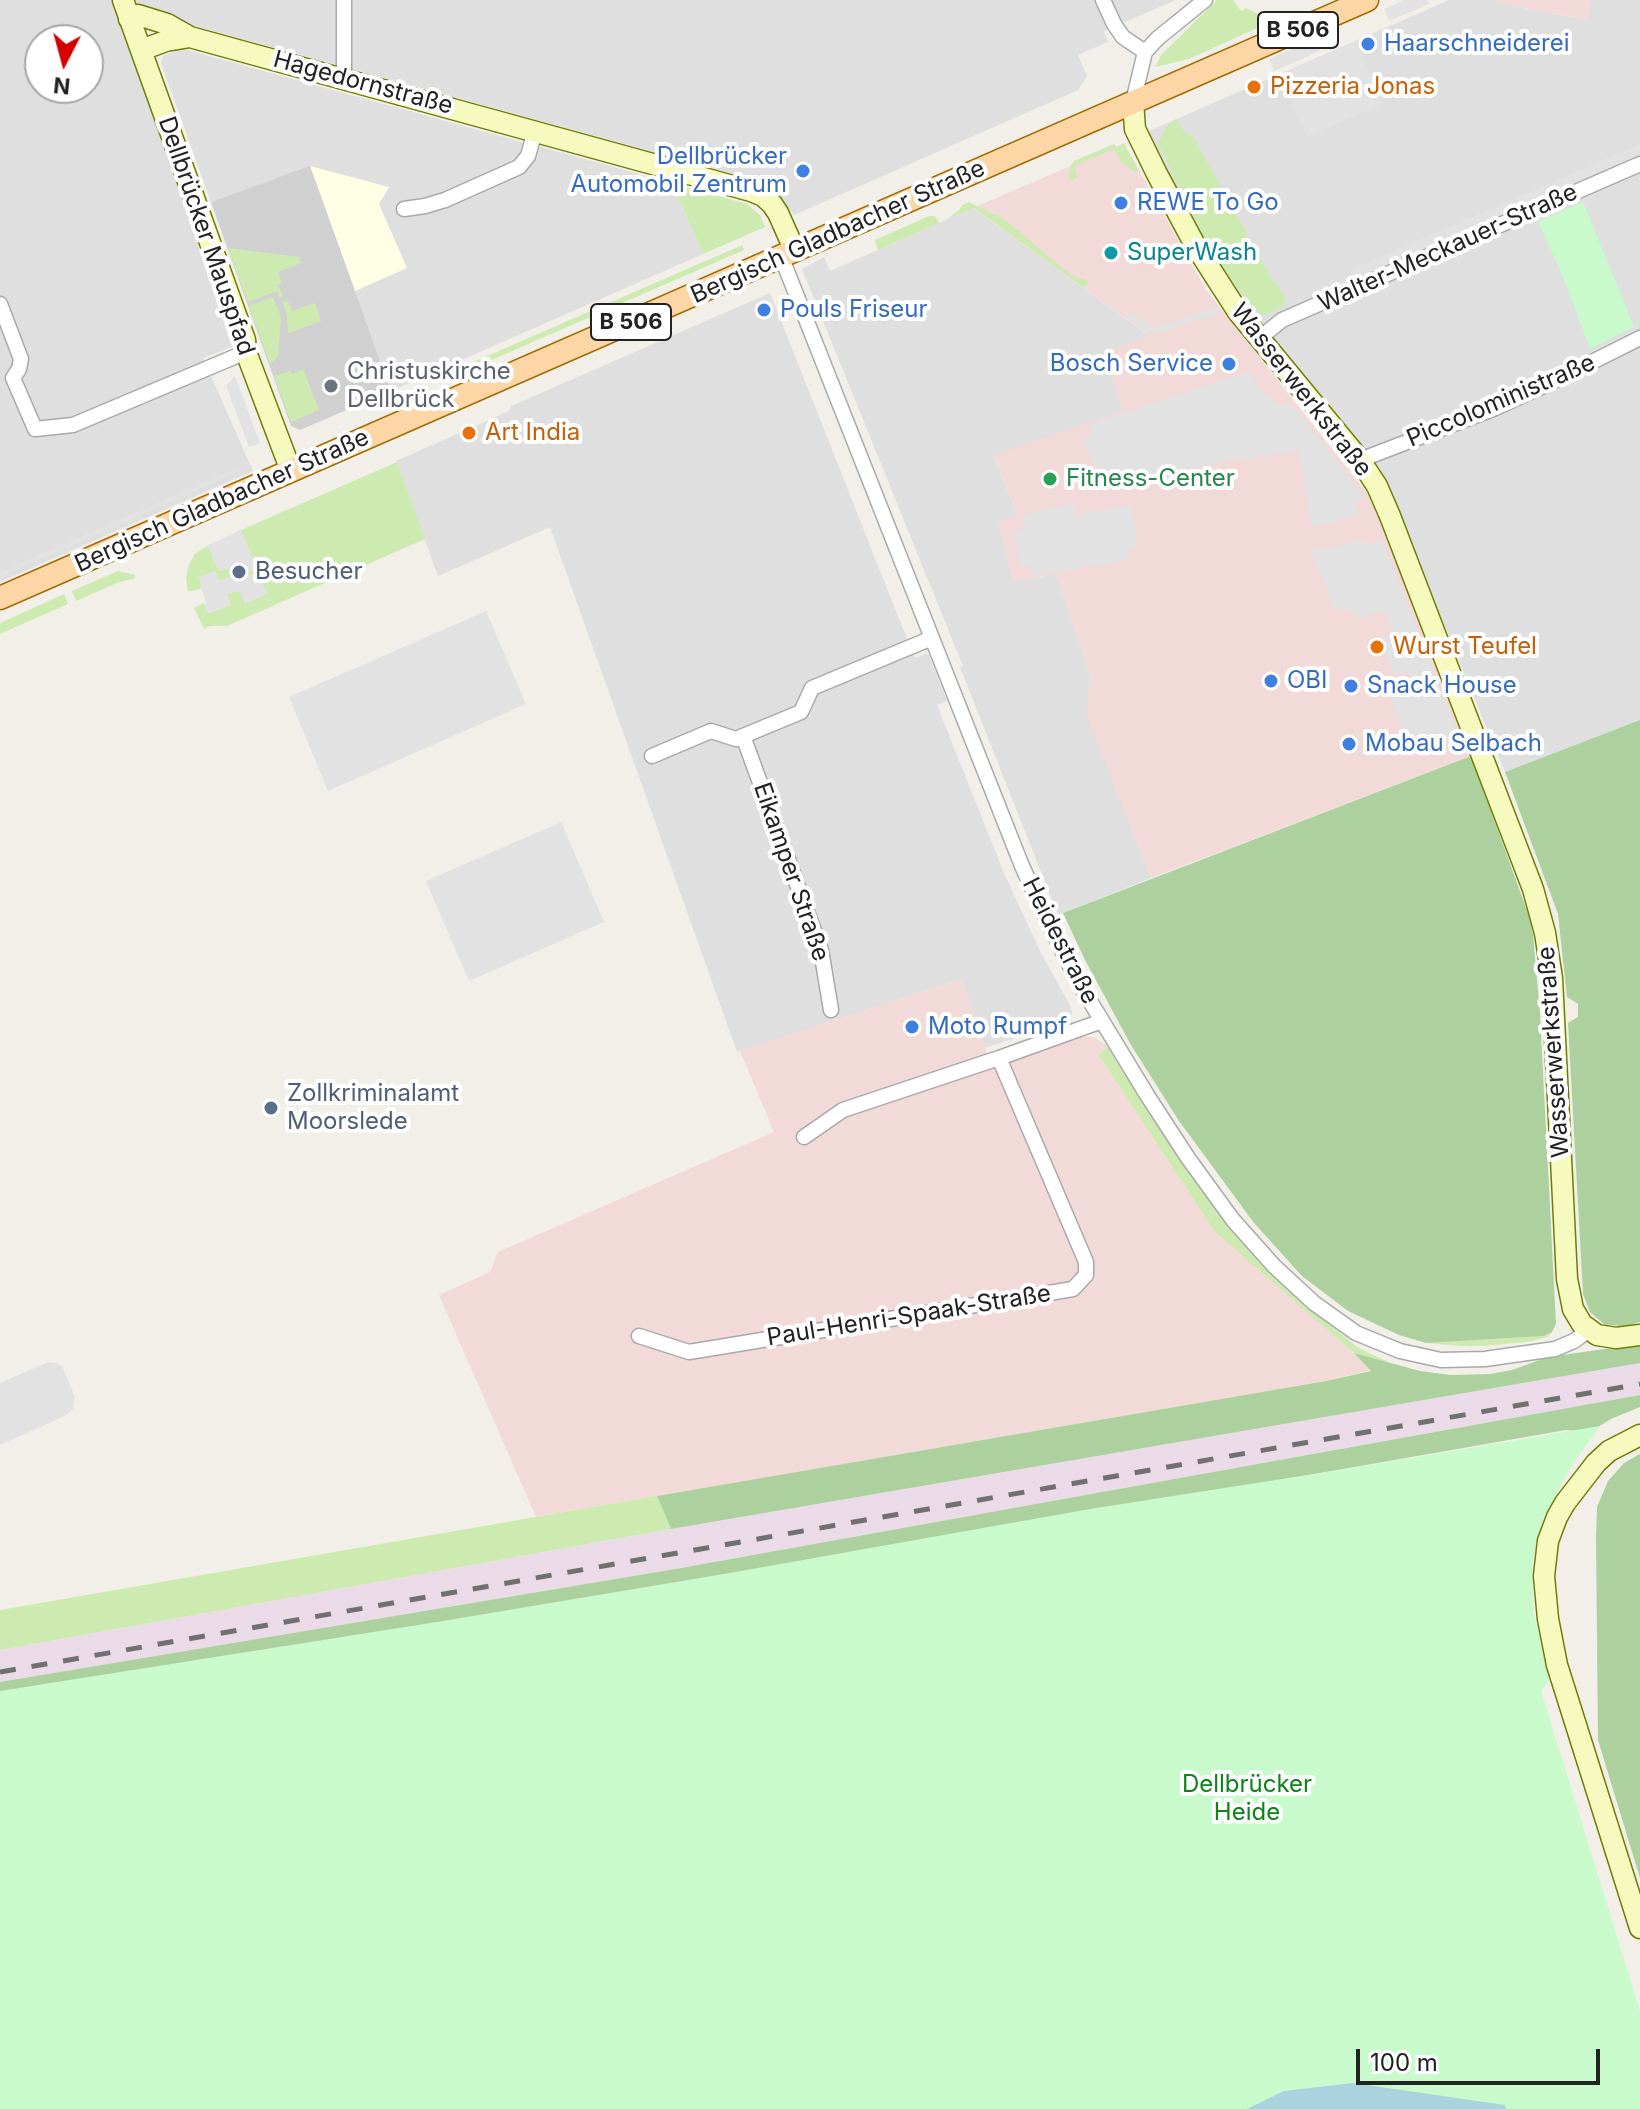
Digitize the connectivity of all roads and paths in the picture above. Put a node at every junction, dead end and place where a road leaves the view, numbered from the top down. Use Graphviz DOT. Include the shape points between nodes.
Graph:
graph roads {
  1 [pos="344,0"];
  2 [pos="1103,0"];
  3 [pos="1205,0"];
  4 [pos="1367,0"];
  5 [pos="126,9"];
  6 [pos="190,37"];
  7 [pos="141,50"];
  8 [pos="1145,52"];
  9 [pos="344,77"];
  10 [pos="1133,102"];
  11 [pos="535,131"];
  12 [pos="1640,164"];
  13 [pos="404,209"];
  14 [pos="788,254"];
  15 [pos="0,304"];
  16 [pos="1260,338"];
  17 [pos="1640,338"];
  18 [pos="246,352"];
  19 [pos="6,381"];
  20 [pos="1360,460"];
  21 [pos="291,471"];
  22 [pos="0,598"];
  23 [pos="932,638"];
  24 [pos="743,736"];
  25 [pos="652,756"];
  26 [pos="831,1010"];
  27 [pos="1102,1021"];
  28 [pos="999,1058"];
  29 [pos="804,1137"];
  30 [pos="1589,1330"];
  31 [pos="1640,1335"];
  32 [pos="639,1336"];
  33 [pos="1640,1435"];
  34 [pos="1640,1928"];
  1 -- 9 [label="street"];
  2 -- 8 [label="street" via="1123,37"];
  3 -- 8 [label="street"];
  4 -- 10 [label="main road, Bergisch Gladbacher Straße / B 506"];
  5 -- 6 [label="main road, Hagedornstraße"];
  5 -- 7 [label="main road, Dellbrücker Mauspfad"];
  6 -- 7 [label="main road, Hagedornstraße"];
  6 -- 9 [label="main road, Hagedornstraße"];
  7 -- 18 [label="main road, Dellbrücker Mauspfad"];
  8 -- 10 [label="street"];
  9 -- 11 [label="main road, Hagedornstraße"];
  10 -- 14 [label="main road, Bergisch Gladbacher Straße / B 506"];
  10 -- 16 [label="main road, Wasserwerkstraße" via="1135,129 1195,245"];
  11 -- 13 [label="street" via="519,167 445,200"];
  11 -- 14 [label="main road, Hagedornstraße" via="763,196 778,213"];
  12 -- 16 [label="street, Walter-Meckauer-Straße" via="1282,320"];
  14 -- 21 [label="main road, Bergisch Gladbacher Straße / B 506"];
  14 -- 23 [label="street, Heidestraße"];
  15 -- 19 [label="street" via="21,359"];
  16 -- 20 [label="main road, Wasserwerkstraße"];
  17 -- 20 [label="street, Piccoloministraße" via="1493,409"];
  18 -- 19 [label="street" via="73,425 35,429"];
  18 -- 21 [label="main road, Dellbrücker Mauspfad"];
  20 -- 30 [label="main road, Wasserwerkstraße" via="1390,516 1540,911 1552,978 1567,1279 1573,1309"];
  21 -- 22 [label="main road, Bergisch Gladbacher Straße / B 506"];
  23 -- 24 [label="street" via="812,688 801,712"];
  23 -- 27 [label="street, Heidestraße" via="1022,866"];
  24 -- 25 [label="street" via="736,739 711,731"];
  24 -- 26 [label="street, Eikamper Straße" via="821,950"];
  27 -- 28 [label="street"];
  27 -- 30 [label="street, Heidestraße" via="1163,1121 1233,1220 1295,1287 1356,1333 1420,1357 1461,1361 1555,1349"];
  28 -- 29 [label="street" via="843,1110"];
  28 -- 32 [label="street, Paul-Henri-Spaak-Straße" via="1086,1262 1086,1275 1073,1289 689,1352"];
  30 -- 31 [label="main road" via="1607,1337"];
  33 -- 34 [label="main road" via="1609,1451 1565,1503 1548,1541 1544,1576 1557,1665"];
}
